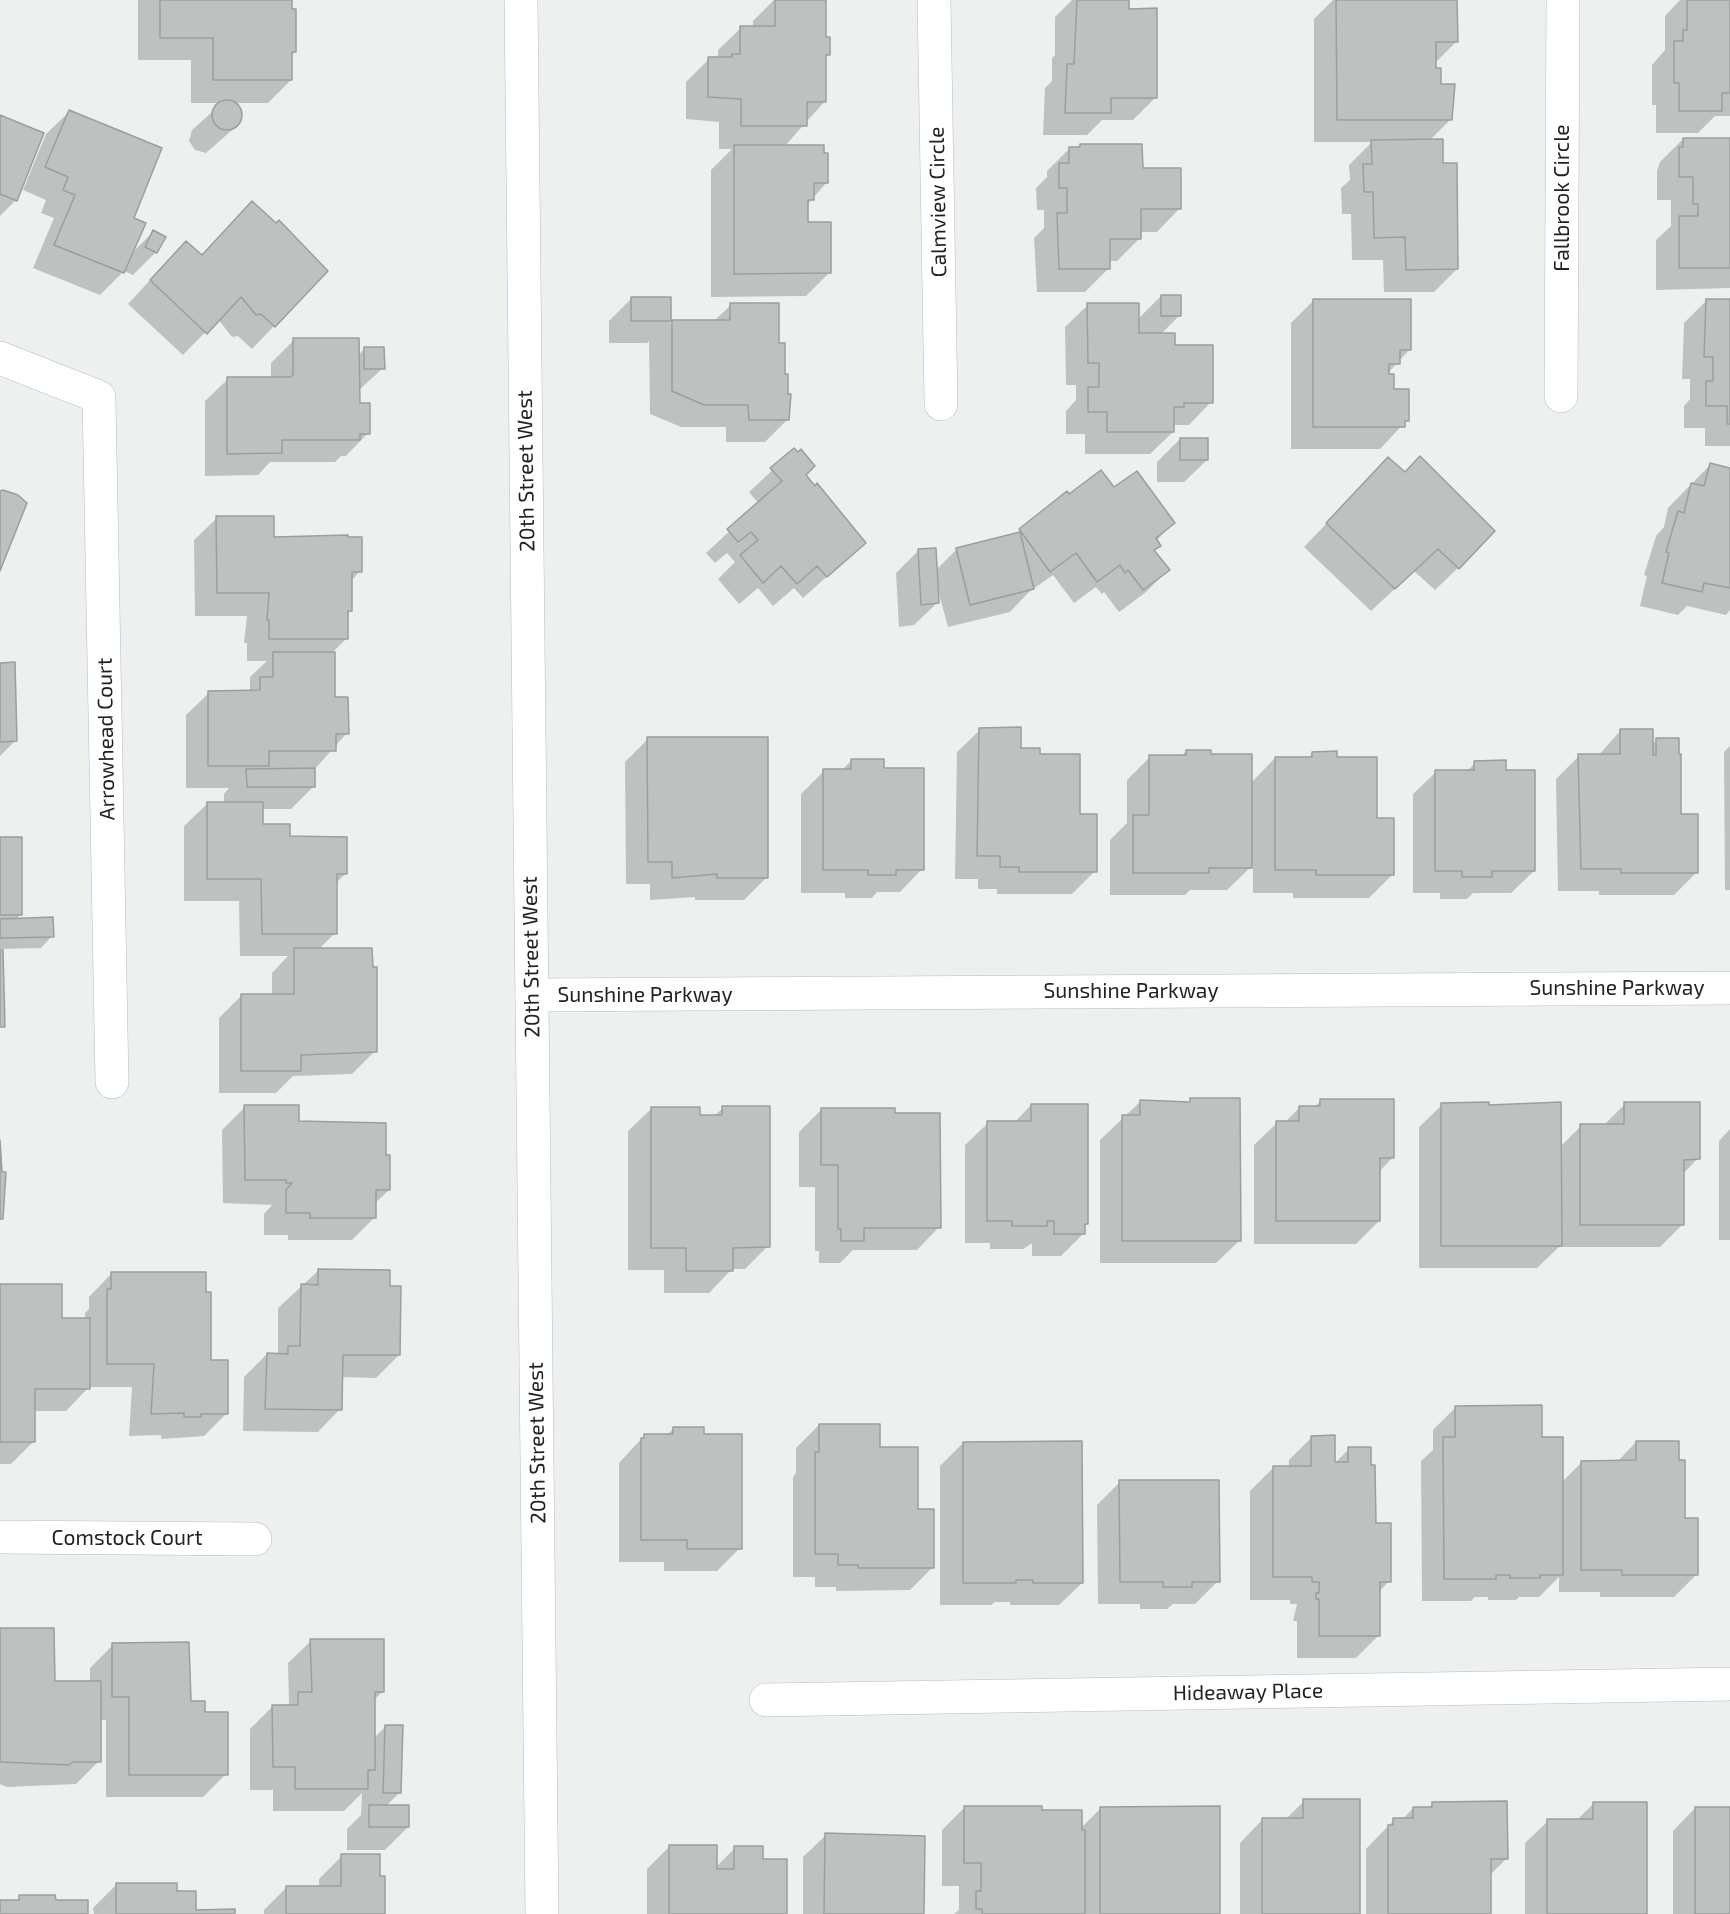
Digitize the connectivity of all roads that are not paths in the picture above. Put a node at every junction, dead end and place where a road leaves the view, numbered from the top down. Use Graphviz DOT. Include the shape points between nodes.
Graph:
graph roads {
  1 [pos="521,0"];
  2 [pos="934,0"];
  3 [pos="1563,0"];
  4 [pos="0,358"];
  5 [pos="1561,396"];
  6 [pos="941,404"];
  7 [pos="1730,988"];
  8 [pos="532,995"];
  9 [pos="112,1082"];
  10 [pos="0,1537"];
  11 [pos="255,1539"];
  12 [pos="1730,1684"];
  13 [pos="766,1700"];
  14 [pos="542,1914"];
  1 -- 8 [label="street, 20th Street West"];
  2 -- 6 [label="street, Calmview Circle"];
  3 -- 5 [label="street, Fallbrook Circle"];
  4 -- 9 [label="street, Arrowhead Court" via="99,397"];
  7 -- 8 [label="street, Sunshine Parkway"];
  8 -- 14 [label="street, 20th Street West"];
  10 -- 11 [label="street, Comstock Court"];
  12 -- 13 [label="street, Hideaway Place"];
}
